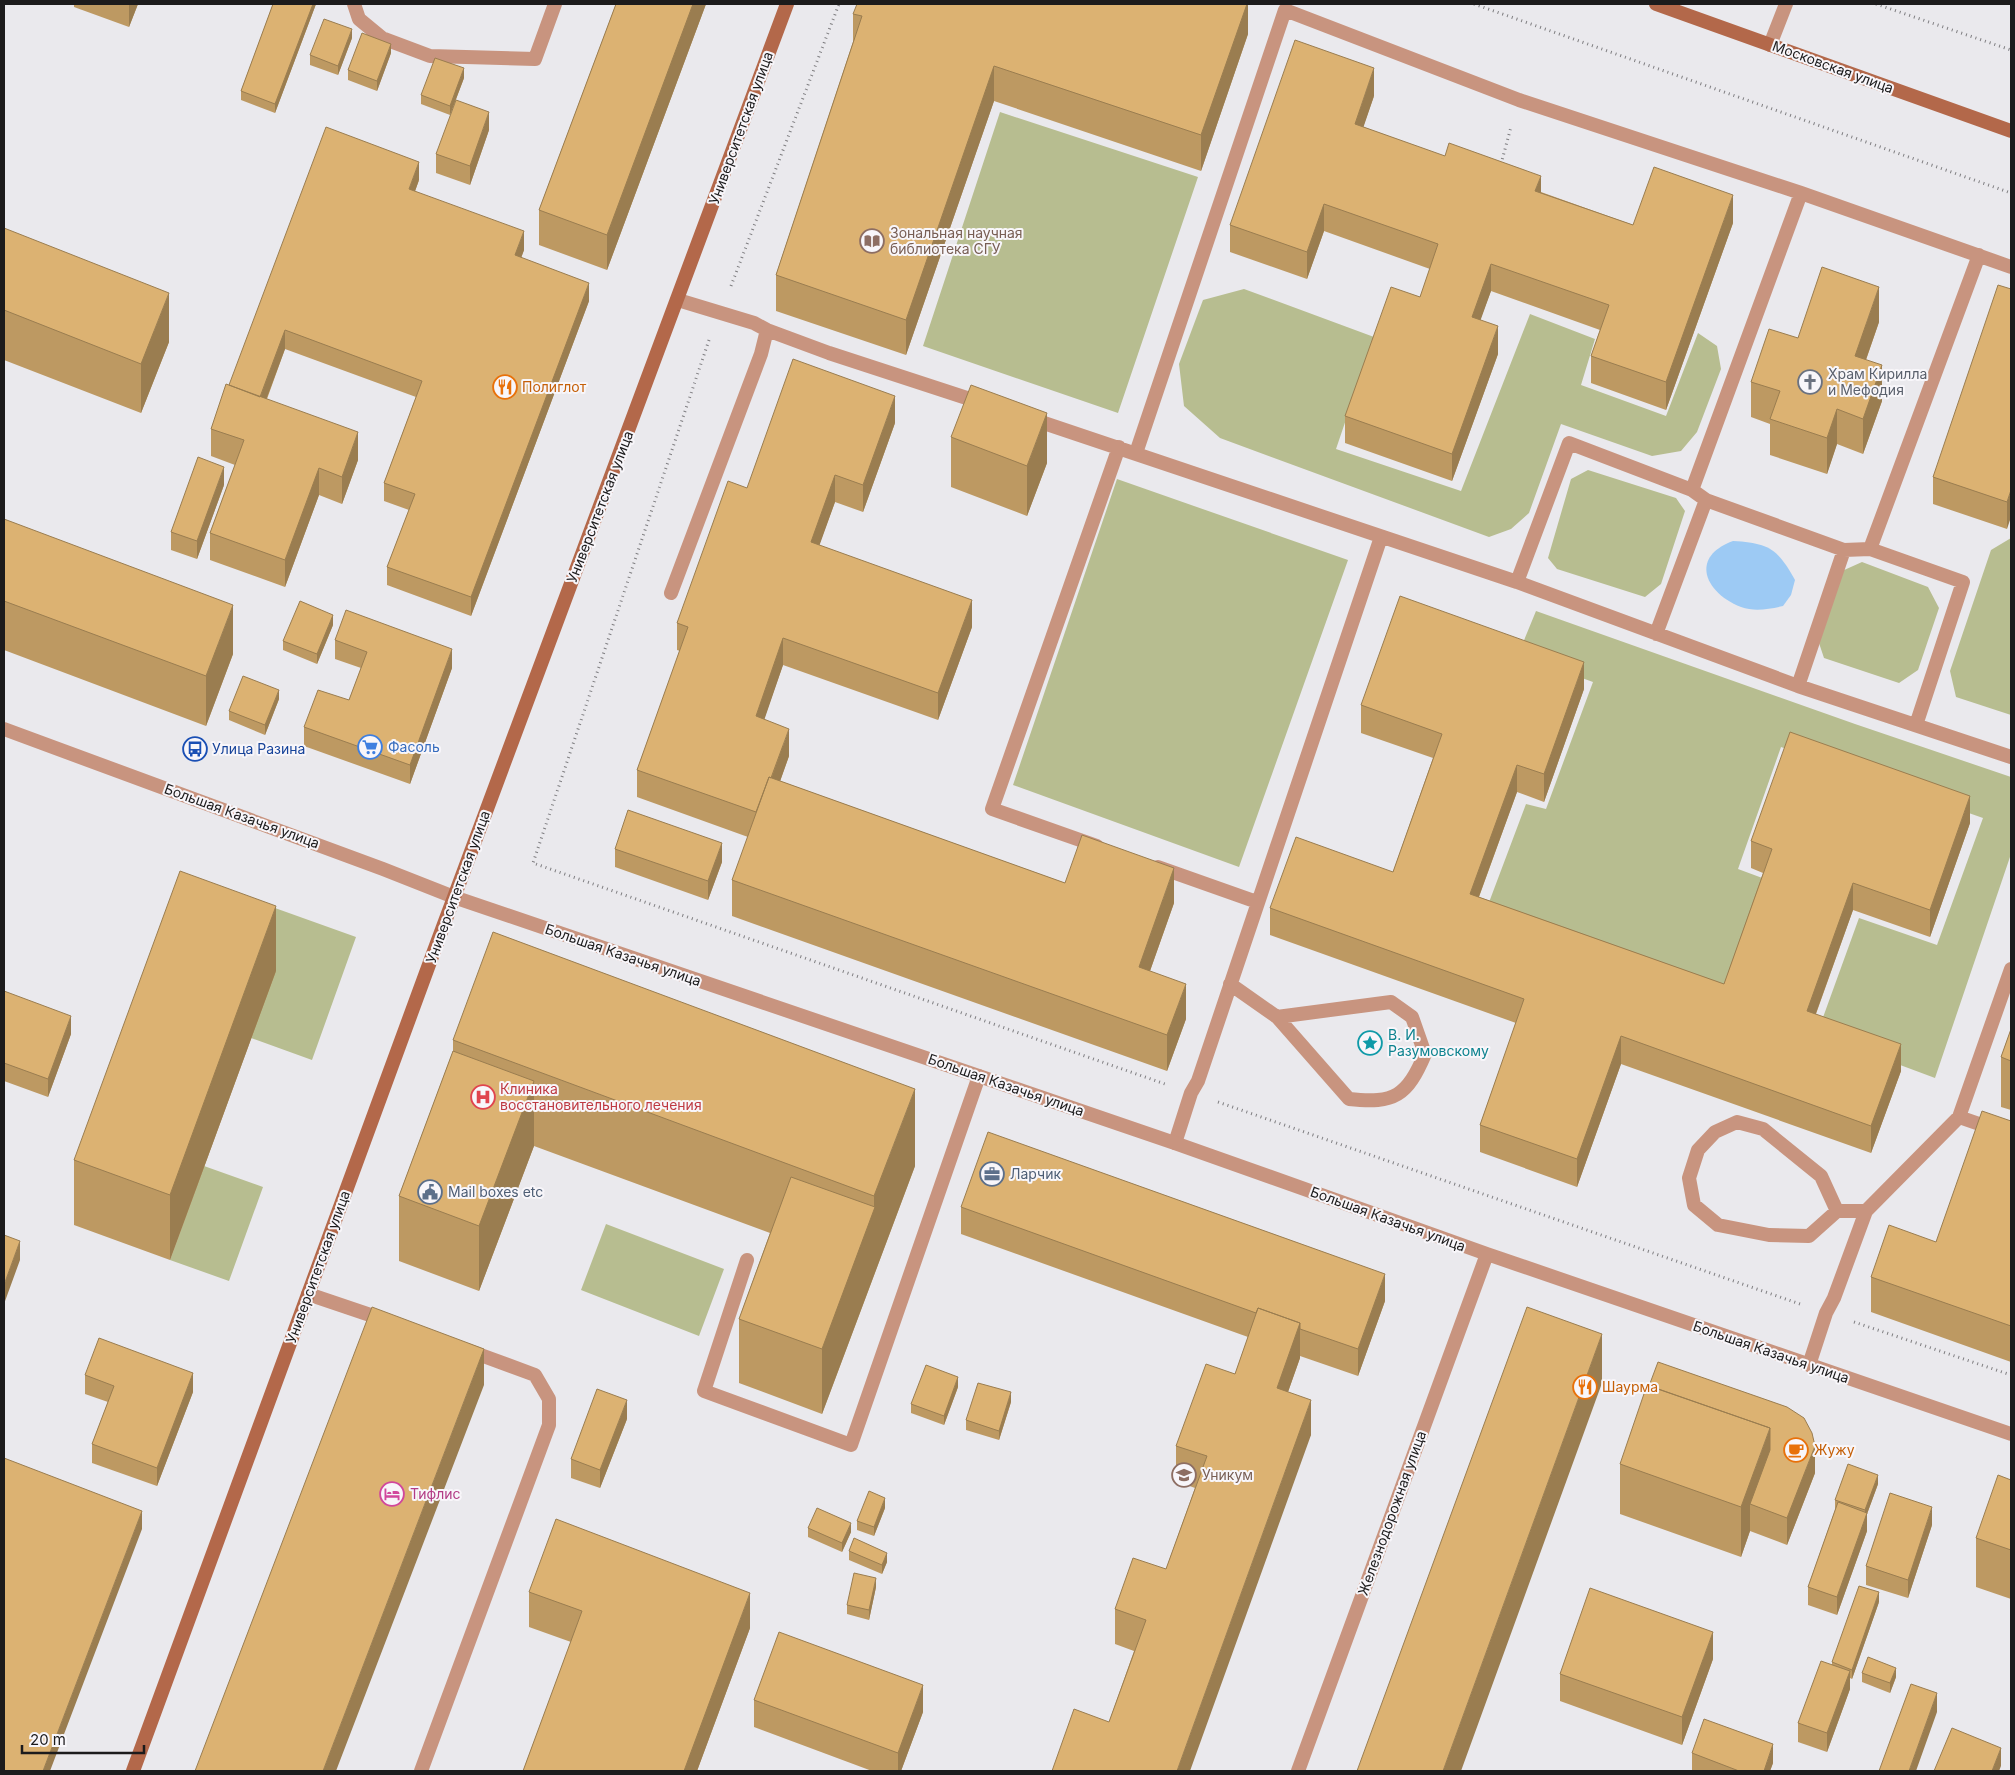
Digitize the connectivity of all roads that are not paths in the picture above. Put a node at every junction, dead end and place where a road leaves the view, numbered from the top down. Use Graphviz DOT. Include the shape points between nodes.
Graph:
graph roads {
  1 [pos="354,4"];
  2 [pos="556,4"];
  3 [pos="787,4"];
  4 [pos="1656,4"];
  5 [pos="1786,4"];
  6 [pos="1770,45"];
  7 [pos="2011,130"];
  8 [pos="1802,193"];
  9 [pos="1979,255"];
  10 [pos="2011,266"];
  11 [pos="678,300"];
  12 [pos="767,330"];
  13 [pos="998,408"];
  14 [pos="1016,414"];
  15 [pos="1119,447"];
  16 [pos="1136,453"];
  17 [pos="1692,490"];
  18 [pos="1706,500"];
  19 [pos="1381,537"];
  20 [pos="1870,549"];
  21 [pos="1844,550"];
  22 [pos="1517,582"];
  23 [pos="671,593"];
  24 [pos="1656,634"];
  25 [pos="1798,686"];
  26 [pos="1916,725"];
  27 [pos="4,728"];
  28 [pos="2011,757"];
  29 [pos="1111,851"];
  30 [pos="1148,864"];
  31 [pos="454,897"];
  32 [pos="1257,902"];
  33 [pos="2011,969"];
  34 [pos="1230,984"];
  35 [pos="1277,1017"];
  36 [pos="979,1076"];
  37 [pos="1959,1117"];
  38 [pos="2011,1135"];
  39 [pos="1175,1143"];
  40 [pos="1837,1211"];
  41 [pos="1866,1211"];
  42 [pos="1487,1254"];
  43 [pos="747,1260"];
  44 [pos="308,1294"];
  45 [pos="399,1326"];
  46 [pos="454,1345"];
  47 [pos="1809,1365"];
  48 [pos="2011,1434"];
  49 [pos="133,1771"];
  50 [pos="421,1771"];
  51 [pos="1298,1771"];
  1 -- 2 [label="street" via="359,19 382,38 430,56 535,59"];
  3 -- 11 [label="main road, Университетская улица"];
  4 -- 6 [label="main road, Московская улица"];
  5 -- 6 [label="street"];
  6 -- 7 [label="main road, Московская улица"];
  8 -- 9 [label="street"];
  8 -- 16 [label="street" via="1519,100 1284,10"];
  8 -- 17 [label="street"];
  9 -- 10 [label="street"];
  9 -- 20 [label="street"];
  11 -- 12 [label="street"];
  11 -- 31 [label="main road, Университетская улица"];
  12 -- 13 [label="street"];
  12 -- 23 [label="street" via="761,354"];
  14 -- 15 [label="street"];
  15 -- 16 [label="street"];
  15 -- 29 [label="street" via="992,809"];
  16 -- 19 [label="street"];
  17 -- 18 [label="street"];
  17 -- 22 [label="street" via="1569,443"];
  18 -- 21 [label="street"];
  18 -- 24 [label="street"];
  19 -- 22 [label="street"];
  19 -- 32 [label="street"];
  20 -- 21 [label="street"];
  20 -- 26 [label="street" via="1963,582"];
  21 -- 25 [label="street"];
  22 -- 24 [label="street"];
  24 -- 25 [label="street"];
  25 -- 26 [label="street"];
  26 -- 28 [label="street"];
  27 -- 31 [label="street, Большая Казачья улица"];
  30 -- 32 [label="street"];
  31 -- 36 [label="street, Большая Казачья улица"];
  31 -- 44 [label="main road, Университетская улица"];
  32 -- 34 [label="street"];
  33 -- 37 [label="street"];
  34 -- 35 [label="street"];
  34 -- 39 [label="street"];
  35 -- 35 [label="street" via="1391,1002 1412,1017 1425,1054 1415,1077 1398,1095 1372,1101 1349,1099"];
  36 -- 39 [label="street, Большая Казачья улица"];
  36 -- 43 [label="street" via="851,1445 704,1391"];
  37 -- 38 [label="street"];
  37 -- 41 [label="street"];
  39 -- 42 [label="street, Большая Казачья улица"];
  40 -- 40 [label="street" via="1822,1176 1763,1129 1737,1122 1715,1132 1698,1150 1690,1178 1694,1205 1718,1225 1769,1235 1809,1236"];
  40 -- 41 [label="street"];
  41 -- 47 [label="street"];
  42 -- 47 [label="street, Большая Казачья улица"];
  42 -- 51 [label="street, Железнодорожная улица"];
  44 -- 45 [label="street"];
  44 -- 49 [label="main road, Университетская улица"];
  46 -- 50 [label="street" via="535,1375 549,1399 549,1425"];
  47 -- 48 [label="street, Большая Казачья улица"];
}
